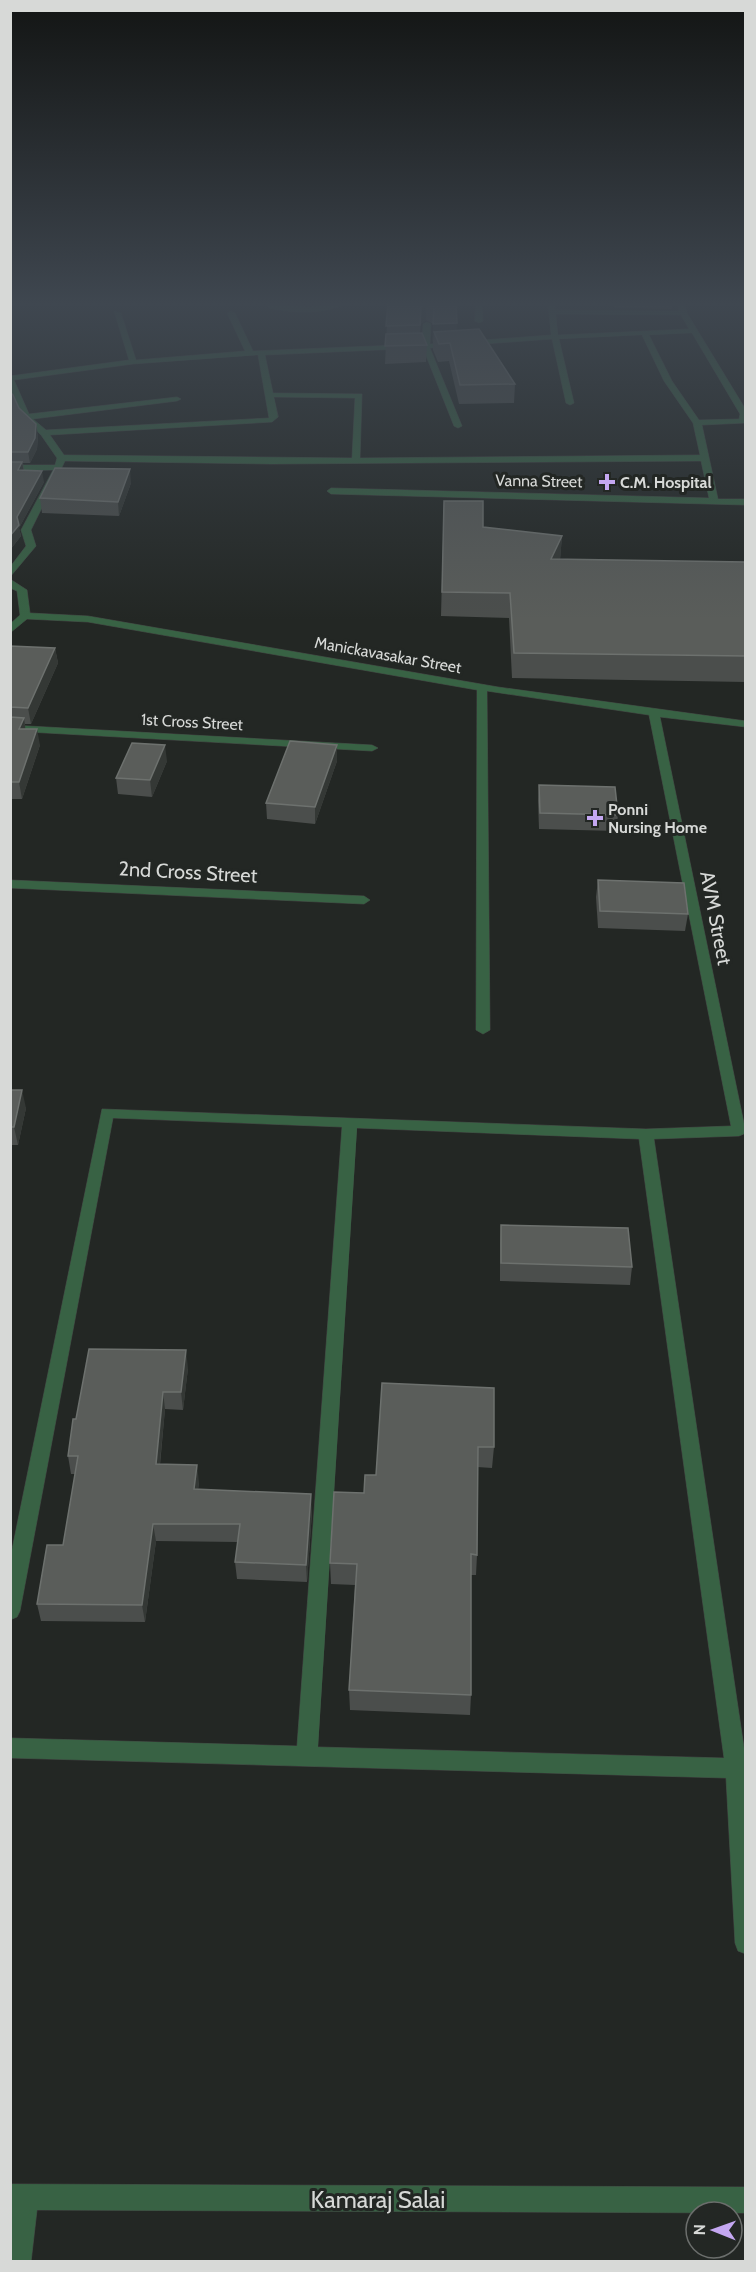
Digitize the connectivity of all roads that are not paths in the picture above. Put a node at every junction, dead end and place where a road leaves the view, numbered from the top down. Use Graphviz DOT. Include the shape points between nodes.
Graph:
graph roads {
  1 [pos="22,408"];
  2 [pos="101,408"];
  3 [pos="273,408"];
  4 [pos="358,408"];
  5 [pos="451,408"];
  6 [pos="687,408"];
  7 [pos="740,408"];
  8 [pos="26,417"];
  9 [pos="697,423"];
  10 [pos="458,426"];
  11 [pos="44,433"];
  12 [pos="706,458"];
  13 [pos="356,460"];
  14 [pos="60,463"];
  15 [pos="10,468"];
  16 [pos="331,491"];
  17 [pos="714,500"];
  18 [pos="746,501"];
  19 [pos="10,574"];
  20 [pos="10,582"];
  21 [pos="25,616"];
  22 [pos="10,630"];
  23 [pos="482,687"];
  24 [pos="654,713"];
  25 [pos="746,724"];
  26 [pos="10,728"];
  27 [pos="372,748"];
  28 [pos="10,884"];
  29 [pos="364,900"];
  30 [pos="483,1030"];
  31 [pos="350,1122"];
  32 [pos="646,1134"];
  33 [pos="10,1611"];
  34 [pos="10,1748"];
  35 [pos="307,1756"];
  36 [pos="736,1768"];
  37 [pos="746,1943"];
  38 [pos="18,2197"];
  39 [pos="746,2200"];
  40 [pos="18,2262"];
  1 -- 8 [label="street"];
  2 -- 8 [label="street"];
  3 -- 11 [label="street" via="272,420"];
  4 -- 13 [label="street"];
  5 -- 10 [label="street"];
  6 -- 9 [label="street"];
  7 -- 9 [label="street" via="742,421"];
  8 -- 11 [label="street"];
  9 -- 12 [label="street"];
  11 -- 14 [label="street"];
  12 -- 13 [label="street"];
  12 -- 17 [label="street"];
  13 -- 14 [label="street"];
  14 -- 15 [label="street"];
  14 -- 19 [label="street" via="26,530 31,546"];
  16 -- 17 [label="street, Vanna Street"];
  17 -- 18 [label="street, Vanna Street"];
  20 -- 21 [label="street" via="22,590"];
  21 -- 22 [label="street"];
  21 -- 23 [label="street, Manickavasakar Street" via="88,619"];
  23 -- 24 [label="street, Manickavasakar Street"];
  23 -- 30 [label="street"];
  24 -- 25 [label="street, Manickavasakar Street"];
  24 -- 32 [label="street, AVM Street" via="739,1131"];
  26 -- 27 [label="street, 1st Cross Street"];
  28 -- 29 [label="street, 2nd Cross Street"];
  31 -- 32 [label="street"];
  31 -- 33 [label="street" via="107,1113"];
  31 -- 35 [label="street"];
  32 -- 36 [label="street"];
  34 -- 35 [label="street"];
  35 -- 36 [label="street"];
  36 -- 37 [label="street"];
  38 -- 39 [label="street, Kamaraj Salai"];
  38 -- 40 [label="street"];
}
